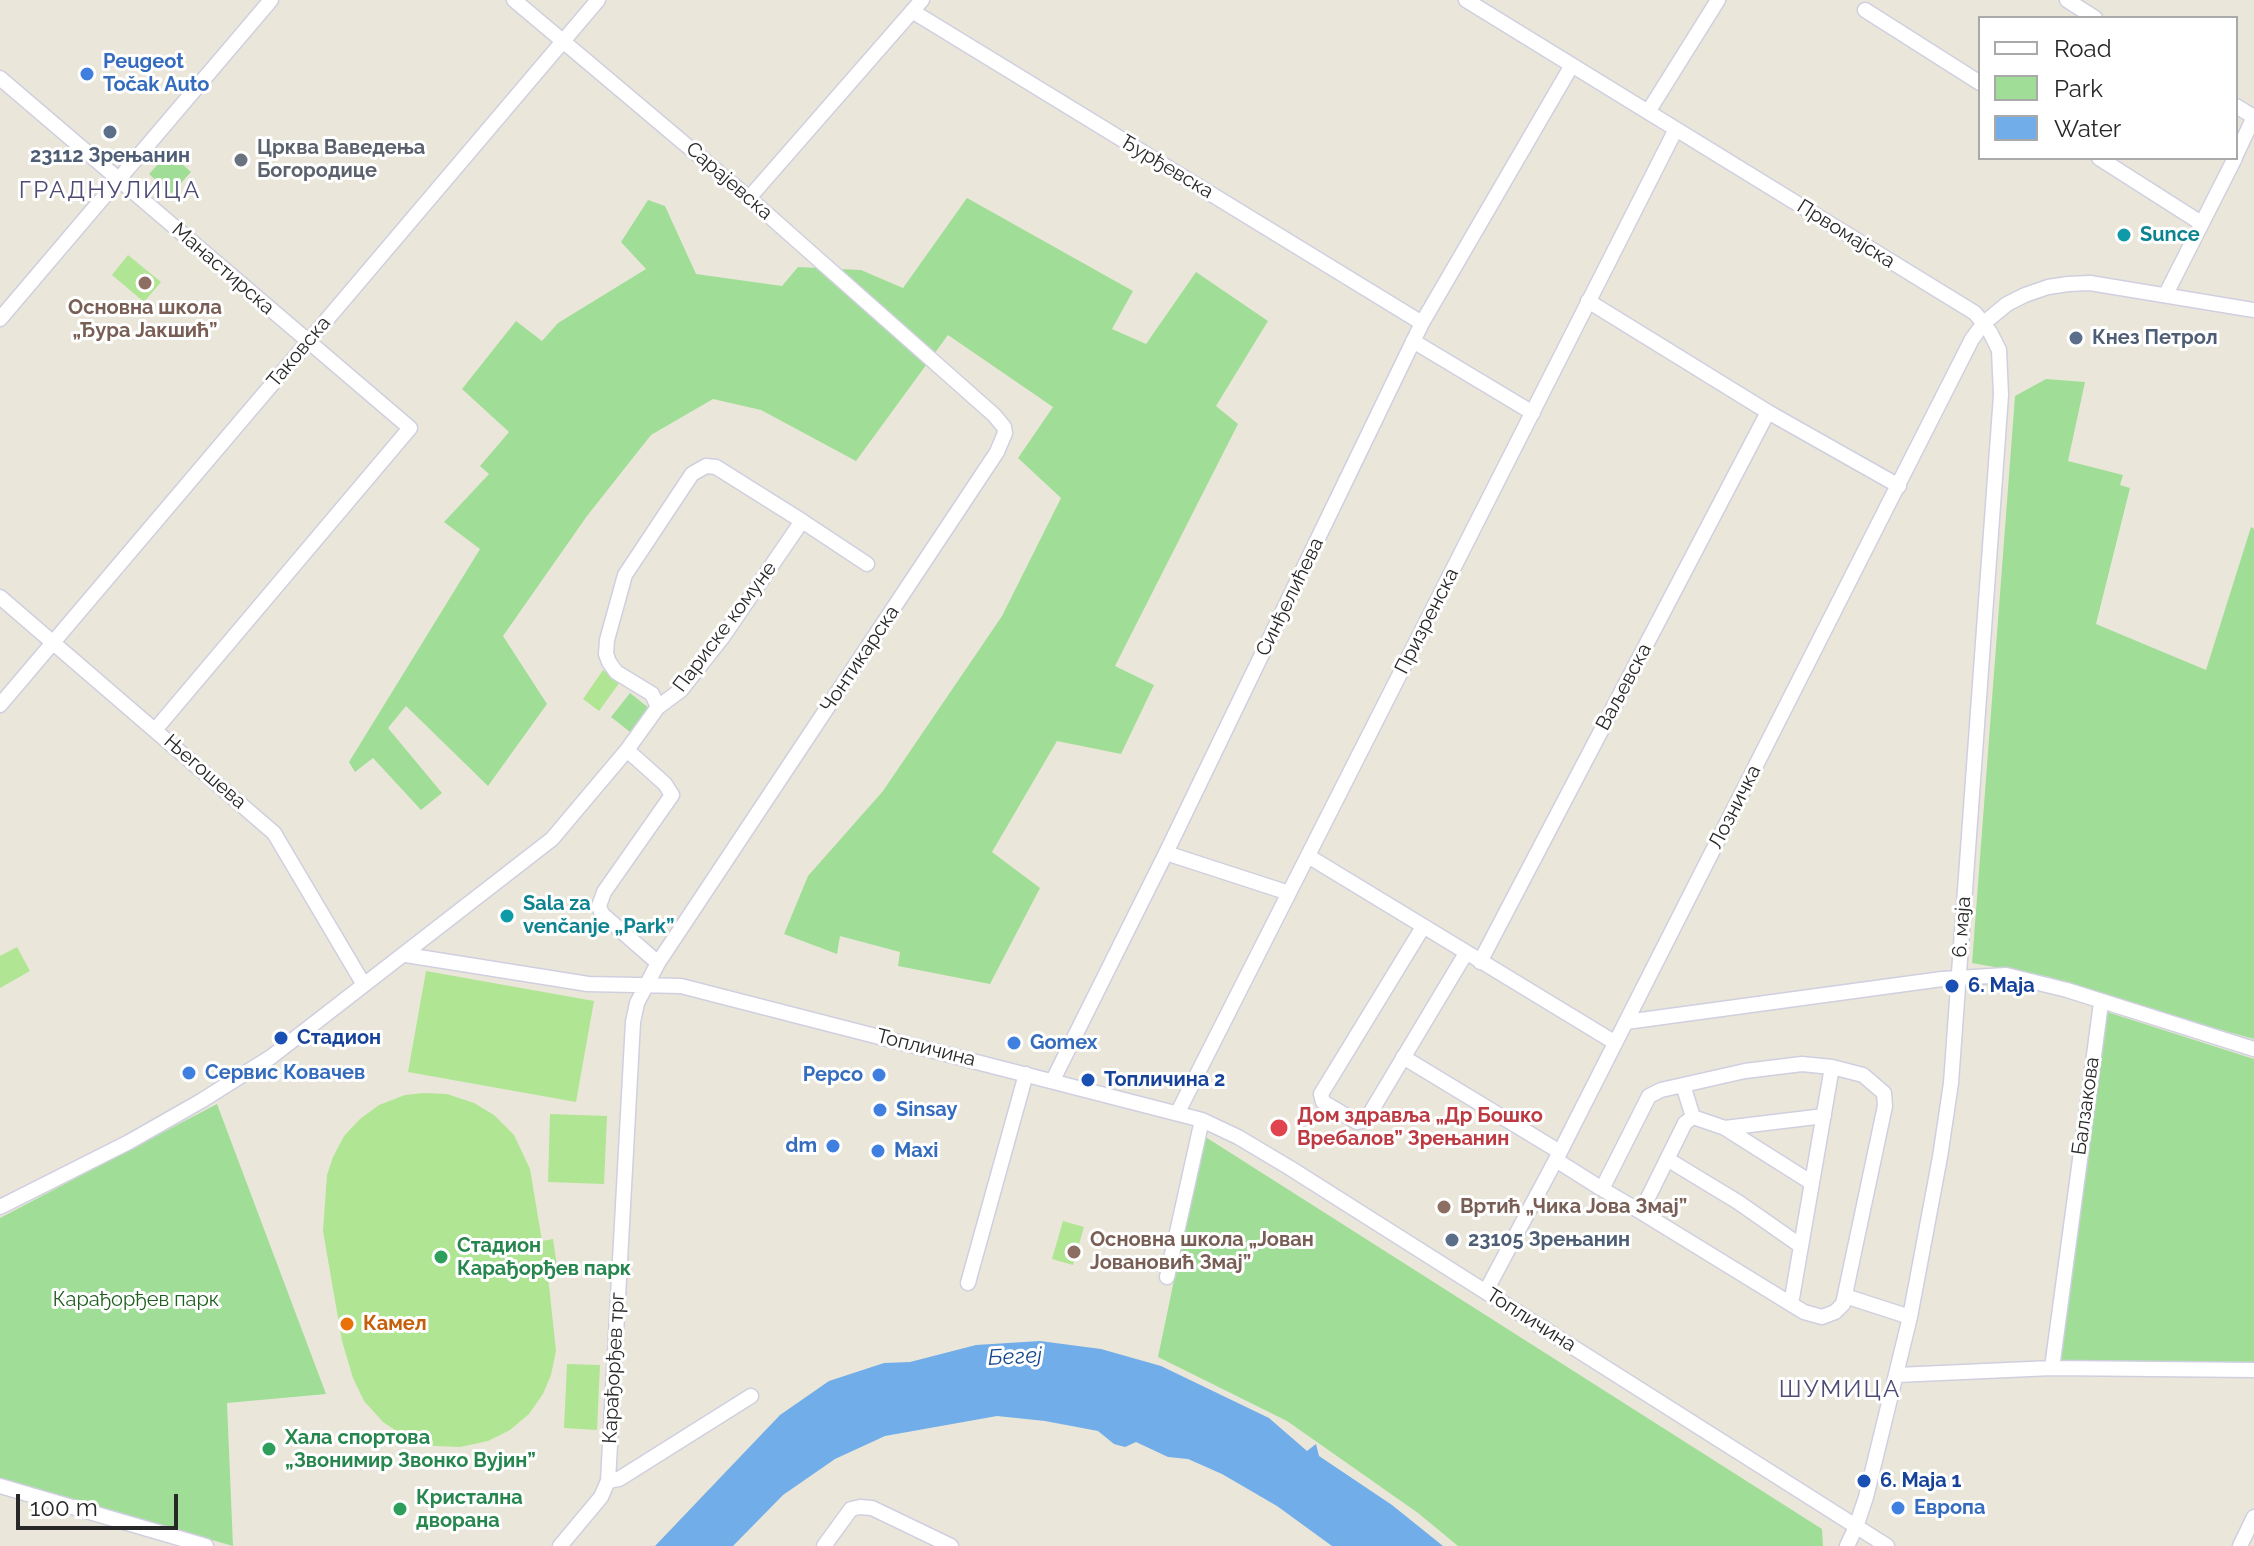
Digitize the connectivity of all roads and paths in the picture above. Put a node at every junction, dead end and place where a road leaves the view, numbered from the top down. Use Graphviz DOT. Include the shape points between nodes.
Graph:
graph roads {
  1 [pos="271,0"];
  2 [pos="514,0"];
  3 [pos="598,0"];
  4 [pos="1466,0"];
  5 [pos="1718,0"];
  6 [pos="2067,0"];
  7 [pos="917,6"];
  8 [pos="1865,10"];
  9 [pos="2092,16"];
  10 [pos="563,40"];
  11 [pos="1572,65"];
  12 [pos="0,78"];
  13 [pos="1978,82"];
  14 [pos="1648,112"];
  15 [pos="2254,117"];
  16 [pos="1676,129"];
  17 [pos="2238,151"];
  18 [pos="2102,160"];
  19 [pos="2233,160"];
  20 [pos="119,180"];
  21 [pos="749,198"];
  22 [pos="2201,223"];
  23 [pos="2166,294"];
  24 [pos="1588,301"];
  25 [pos="2254,310"];
  26 [pos="0,319"];
  27 [pos="1422,323"];
  28 [pos="1984,323"];
  29 [pos="308,341"];
  30 [pos="1413,341"];
  31 [pos="940,366"];
  32 [pos="1768,412"];
  33 [pos="1533,413"];
  34 [pos="1899,486"];
  35 [pos="802,521"];
  36 [pos="867,564"];
  37 [pos="0,597"];
  38 [pos="54,643"];
  39 [pos="0,705"];
  40 [pos="658,707"];
  41 [pos="155,730"];
  42 [pos="627,750"];
  43 [pos="1166,853"];
  44 [pos="1308,856"];
  45 [pos="1289,893"];
  46 [pos="1423,927"];
  47 [pos="1466,953"];
  48 [pos="406,955"];
  49 [pos="1480,962"];
  50 [pos="658,963"];
  51 [pos="1958,977"];
  52 [pos="648,984"];
  53 [pos="364,985"];
  54 [pos="2101,1003"];
  55 [pos="1626,1022"];
  56 [pos="1614,1042"];
  57 [pos="2254,1049"];
  58 [pos="1403,1057"];
  59 [pos="1832,1067"];
  60 [pos="1026,1074"];
  61 [pos="1053,1080"];
  62 [pos="1683,1085"];
  63 [pos="1178,1112"];
  64 [pos="1824,1116"];
  65 [pos="1693,1117"];
  66 [pos="1202,1120"];
  67 [pos="1725,1128"];
  68 [pos="1558,1156"];
  69 [pos="1667,1159"];
  70 [pos="1812,1183"];
  71 [pos="1602,1189"];
  72 [pos="0,1207"];
  73 [pos="1641,1212"];
  74 [pos="1801,1246"];
  75 [pos="1167,1277"];
  76 [pos="968,1283"];
  77 [pos="1486,1291"];
  78 [pos="1845,1296"];
  79 [pos="1791,1304"];
  80 [pos="1910,1317"];
  81 [pos="2052,1368"];
  82 [pos="2254,1370"];
  83 [pos="1897,1375"];
  84 [pos="751,1396"];
  85 [pos="608,1481"];
  86 [pos="0,1486"];
  87 [pos="2254,1517"];
  88 [pos="1856,1527"];
  89 [pos="206,1546"];
  90 [pos="560,1546"];
  91 [pos="824,1546"];
  92 [pos="951,1546"];
  93 [pos="1847,1546"];
  94 [pos="1887,1546"];
  95 [pos="2240,1546"];
  1 -- 20 [label="street"];
  2 -- 10 [label="street, Сарајевска"];
  3 -- 10 [label="street, Таковска"];
  4 -- 11 [label="street, Првомајска"];
  5 -- 14 [label="street"];
  6 -- 9 [label="street"];
  7 -- 21 [label="street"];
  7 -- 27 [label="street, Ђурђевска"];
  8 -- 13 [label="street"];
  10 -- 21 [label="street, Сарајевска"];
  10 -- 29 [label="street, Таковска"];
  11 -- 14 [label="street, Првомајска"];
  11 -- 27 [label="street, Синђелићева"];
  12 -- 20 [label="street, Манастирска"];
  14 -- 16 [label="street, Првомајска"];
  15 -- 17 [label="street"];
  16 -- 24 [label="street, Призренска"];
  16 -- 28 [label="street, Првомајска"];
  18 -- 22 [label="street"];
  19 -- 22 [label="street"];
  20 -- 26 [label="street"];
  20 -- 29 [label="street, Манастирска"];
  21 -- 31 [label="street, Сарајевска"];
  22 -- 23 [label="street"];
  23 -- 25 [label="street"];
  23 -- 28 [label="street" via="2090,283 2048,287 2007,304"];
  24 -- 32 [label="street"];
  24 -- 33 [label="street, Призренска"];
  27 -- 30 [label="street, Синђелићева"];
  28 -- 34 [label="street, Лозничка"];
  28 -- 51 [label="street, 6. маја" via="1999,350 2001,395"];
  29 -- 38 [label="street, Таковска"];
  29 -- 41 [label="street, Манастирска" via="410,428"];
  30 -- 33 [label="street"];
  30 -- 43 [label="street, Синђелићева"];
  31 -- 50 [label="street, Чонтикарска" via="1000,421 1003,441"];
  32 -- 34 [label="street"];
  32 -- 49 [label="street, Ваљевска"];
  33 -- 44 [label="street, Призренска"];
  34 -- 55 [label="street, Лозничка"];
  35 -- 36 [label="street, Париске комуне"];
  35 -- 40 [label="street, Париске комуне" via="722,638 681,690"];
  35 -- 40 [label="street, Париске комуне" via="724,470 706,466 692,474 625,575 607,640 606,654 616,672 652,694"];
  37 -- 38 [label="street, Његошева"];
  38 -- 39 [label="street, Таковска"];
  38 -- 41 [label="street, Његошева"];
  40 -- 42 [label="street"];
  41 -- 53 [label="street, Његошева" via="274,833"];
  42 -- 48 [label="street" via="552,839"];
  42 -- 50 [label="street" via="672,795 599,906"];
  43 -- 45 [label="street"];
  43 -- 61 [label="street, Синђелићева"];
  44 -- 45 [label="street, Призренска"];
  44 -- 46 [label="street"];
  45 -- 63 [label="street, Призренска"];
  46 -- 47 [label="street"];
  46 -- 58 [label="street" via="1321,1094 1323,1102 1357,1122 1366,1120"];
  47 -- 49 [label="street"];
  47 -- 58 [label="street"];
  48 -- 52 [label="street" via="588,984"];
  48 -- 53 [label="street"];
  49 -- 56 [label="street"];
  50 -- 52 [label="street, Карађорђев трг"];
  51 -- 54 [label="street" via="2023,978"];
  51 -- 55 [label="street"];
  51 -- 80 [label="street, 6. маја" via="1951,1083"];
  52 -- 60 [label="street, Топличина" via="681,986"];
  52 -- 85 [label="street, Карађорђев трг" via="633,1022"];
  53 -- 72 [label="street" via="271,1057 201,1101"];
  54 -- 57 [label="street"];
  54 -- 81 [label="street, Балзакова"];
  55 -- 56 [label="street, Лозничка"];
  56 -- 68 [label="street, Лозничка"];
  58 -- 68 [label="street"];
  59 -- 62 [label="street" via="1802,1064"];
  59 -- 64 [label="street"];
  59 -- 78 [label="street" via="1863,1075 1886,1099"];
  60 -- 61 [label="street, Топличина"];
  60 -- 76 [label="street"];
  61 -- 63 [label="street, Топличина"];
  62 -- 65 [label="street"];
  62 -- 71 [label="street" via="1649,1096"];
  63 -- 66 [label="street, Топличина"];
  64 -- 67 [label="street"];
  64 -- 70 [label="street"];
  65 -- 67 [label="street"];
  65 -- 69 [label="street"];
  66 -- 75 [label="street"];
  66 -- 77 [label="street, Топличина" via="1290,1168"];
  67 -- 70 [label="street"];
  68 -- 71 [label="street"];
  68 -- 77 [label="street, Лозничка"];
  69 -- 73 [label="street"];
  69 -- 74 [label="street"];
  70 -- 74 [label="street"];
  71 -- 73 [label="street"];
  73 -- 79 [label="street"];
  74 -- 79 [label="street"];
  77 -- 88 [label="street, Топличина"];
  78 -- 79 [label="street" via="1840,1308 1822,1317"];
  78 -- 80 [label="street"];
  80 -- 83 [label="street, 6. маја"];
  81 -- 82 [label="street"];
  81 -- 83 [label="street"];
  83 -- 88 [label="street, 6. маја"];
  84 -- 85 [label="street"];
  85 -- 90 [label="street, Карађорђев трг"];
  86 -- 89 [label="street"];
  87 -- 95 [label="street"];
  88 -- 93 [label="street, 6. маја"];
  88 -- 94 [label="street, Топличина"];
  91 -- 92 [label="street" via="851,1509 860,1507"];
}
